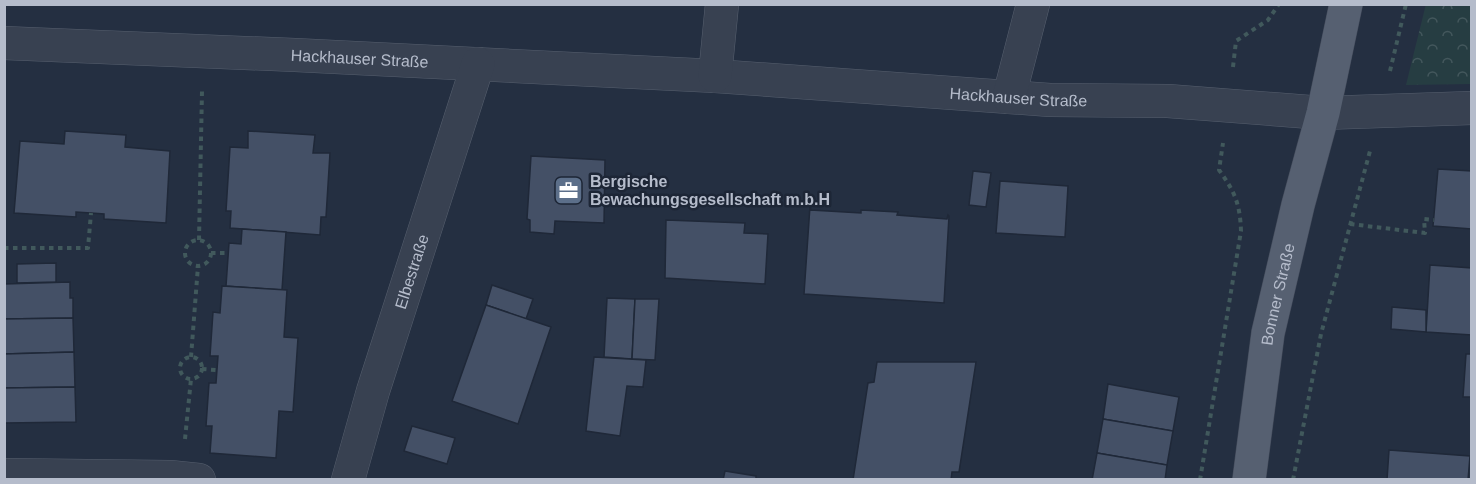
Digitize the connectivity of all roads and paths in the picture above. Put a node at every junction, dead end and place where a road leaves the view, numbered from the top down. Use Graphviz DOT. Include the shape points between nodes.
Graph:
graph roads {
  1 [pos="722,4"];
  2 [pos="1033,4"];
  3 [pos="1279,4"];
  4 [pos="1347,4"];
  5 [pos="1406,4"];
  6 [pos="1236,41"];
  7 [pos="4,43"];
  8 [pos="203,51"];
  9 [pos="478,64"];
  10 [pos="714,76"];
  11 [pos="1010,97"];
  12 [pos="1472,108"];
  13 [pos="1381,111"];
  14 [pos="1323,113"];
  15 [pos="1219,170"];
  16 [pos="91,213"];
  17 [pos="1434,220"];
  18 [pos="1350,224"];
  19 [pos="198,240"];
  20 [pos="4,248"];
  21 [pos="211,253"];
  22 [pos="228,253"];
  23 [pos="198,266"];
  24 [pos="191,357"];
  25 [pos="202,369"];
  26 [pos="216,370"];
  27 [pos="191,379"];
  28 [pos="184,449"];
  29 [pos="4,475"];
  30 [pos="200,480"];
  31 [pos="348,480"];
  32 [pos="1200,480"];
  33 [pos="1249,480"];
  34 [pos="1293,480"];
  1 -- 10 [label="street"];
  2 -- 11 [label="street"];
  3 -- 6 [label="path" via="1268,20"];
  4 -- 14 [label="main road, Bonner Straße"];
  5 -- 13 [label="path"];
  7 -- 8 [label="street, Hackhauser Straße"];
  8 -- 9 [label="street, Hackhauser Straße"];
  8 -- 19 [label="path"];
  9 -- 10 [label="street, Hackhauser Straße"];
  9 -- 31 [label="street, Elbestraße"];
  10 -- 11 [label="street, Hackhauser Straße"];
  11 -- 14 [label="street, Hackhauser Straße" via="1168,101"];
  12 -- 13 [label="street"];
  13 -- 14 [label="street"];
  13 -- 18 [label="path"];
  14 -- 33 [label="main road, Bonner Straße" via="1268,333"];
  15 -- 32 [label="path" via="1238,202 1241,231"];
  16 -- 20 [label="path" via="88,248"];
  17 -- 18 [label="path" via="1424,219 1425,233"];
  18 -- 34 [label="path" via="1319,342"];
  19 -- 21 [label="path"];
  19 -- 23 [label="path" via="188,245 185,253 187,261"];
  21 -- 22 [label="path"];
  21 -- 23 [label="path" via="206,263"];
  23 -- 24 [label="path"];
  24 -- 25 [label="path" via="198,359"];
  24 -- 27 [label="path" via="181,361 179,368 184,377"];
  25 -- 26 [label="path"];
  25 -- 27 [label="path"];
  27 -- 28 [label="path"];
  29 -- 30 [label="street"];
}
